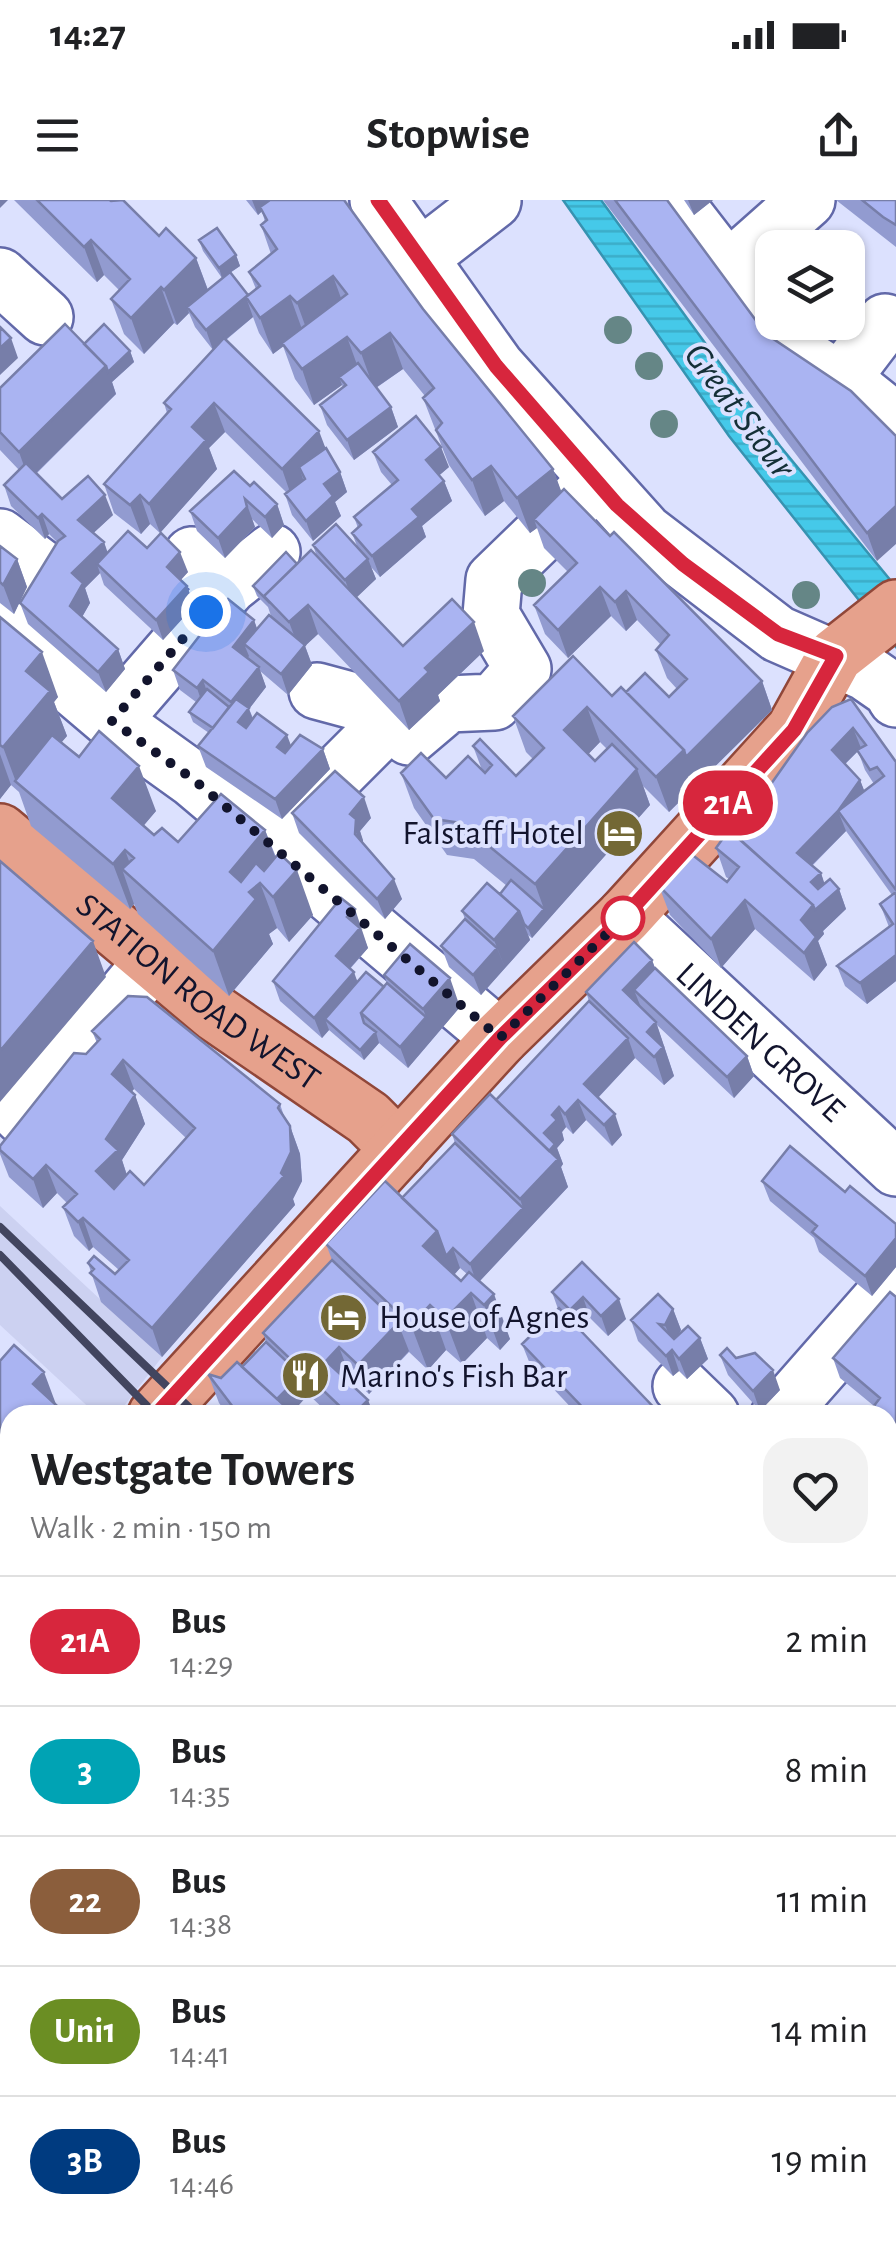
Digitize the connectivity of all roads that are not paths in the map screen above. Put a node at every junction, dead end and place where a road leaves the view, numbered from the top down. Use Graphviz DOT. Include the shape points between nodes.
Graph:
graph roads {
  1 [pos="378,200"];
  2 [pos="673,200"];
  3 [pos="807,200"];
  4 [pos="493,201"];
  5 [pos="418,259"];
  6 [pos="727,271"];
  7 [pos="0,276"];
  8 [pos="45,317"];
  9 [pos="885,322"];
  10 [pos="840,381"];
  11 [pos="896,422"];
  12 [pos="596,482"];
  13 [pos="0,537"];
  14 [pos="272,552"];
  15 [pos="4,629"];
  16 [pos="881,648"];
  17 [pos="317,691"];
  18 [pos="112,721"];
  19 [pos="377,734"];
  20 [pos="0,832"];
  21 [pos="269,843"];
  22 [pos="625,916"];
  23 [pos="152,962"];
  24 [pos="500,1038"];
  25 [pos="3,1098"];
  26 [pos="398,1149"];
  27 [pos="896,1168"];
  28 [pos="896,1282"];
  29 [pos="256,1306"];
  30 [pos="299,1345"];
  31 [pos="165,1405"];
  32 [pos="788,1405"];
  1 -- 5 [label="street"];
  2 -- 6 [label="street"];
  3 -- 6 [label="street"];
  4 -- 5 [label="street"];
  5 -- 12 [label="street" via="496,366"];
  6 -- 10 [label="street" via="786,346"];
  7 -- 8 [label="street"];
  9 -- 10 [label="street"];
  10 -- 11 [label="street"];
  12 -- 16 [label="street" via="645,532 778,634"];
  12 -- 17 [label="street" via="494,580 492,615 523,669 494,702 448,704 409,737 380,708"];
  13 -- 15 [label="street" via="52,576"];
  14 -- 18 [label="street" via="210,570"];
  15 -- 18 [label="street"];
  16 -- 22 [label="main road" via="794,730"];
  18 -- 21 [label="street"];
  19 -- 21 [label="street"];
  20 -- 23 [label="main road, STATION ROAD WEST"];
  21 -- 24 [label="street"];
  22 -- 24 [label="main road"];
  22 -- 27 [label="street, LINDEN GROVE"];
  23 -- 25 [label="street" via="24,1117"];
  23 -- 26 [label="main road, STATION ROAD WEST" via="214,1013 368,1118"];
  24 -- 26 [label="main road"];
  26 -- 29 [label="main road"];
  28 -- 32 [label="street"];
  29 -- 30 [label="street"];
  29 -- 31 [label="main road"];
}
